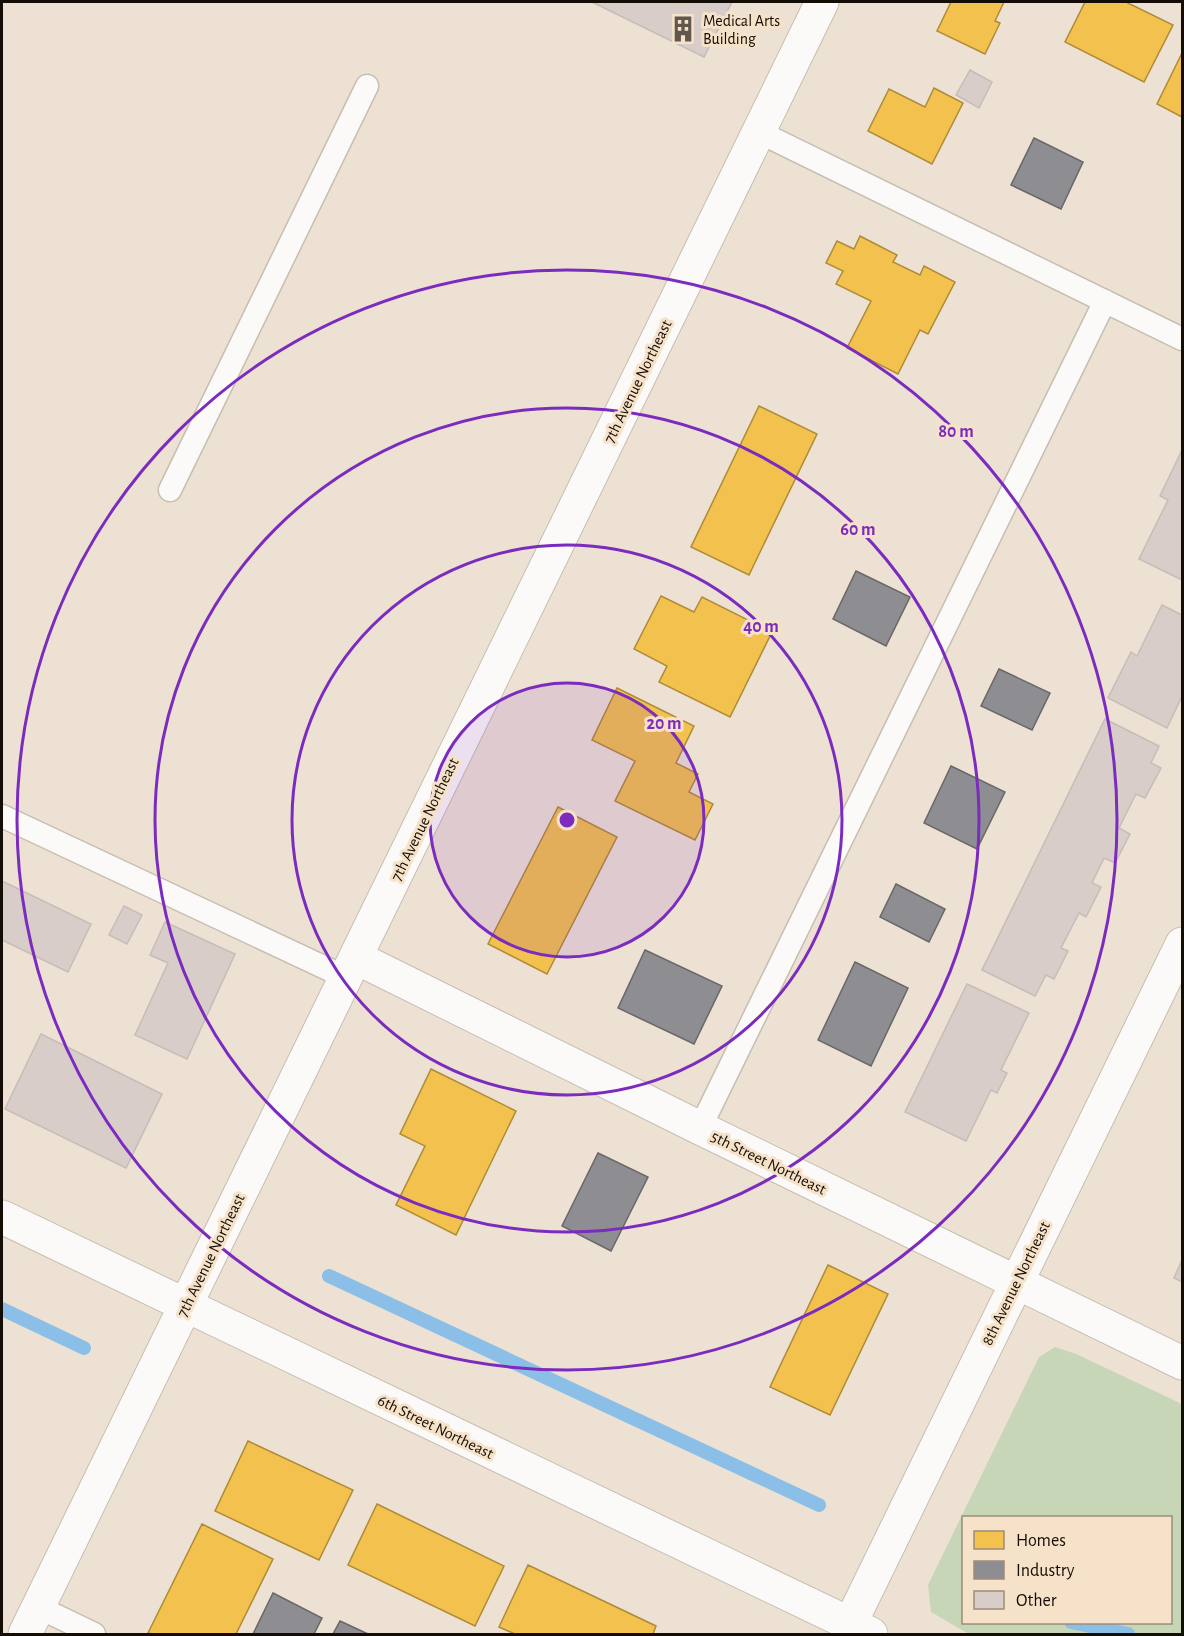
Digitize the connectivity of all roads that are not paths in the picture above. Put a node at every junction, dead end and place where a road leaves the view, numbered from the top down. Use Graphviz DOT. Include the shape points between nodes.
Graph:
graph roads {
  1 [pos="822,2"];
  2 [pos="367,86"];
  3 [pos="759,132"];
  4 [pos="1105,301"];
  5 [pos="1182,339"];
  6 [pos="170,490"];
  7 [pos="2,816"];
  8 [pos="1182,944"];
  9 [pos="352,968"];
  10 [pos="700,1128"];
  11 [pos="2,1217"];
  12 [pos="1016,1281"];
  13 [pos="185,1306"];
  14 [pos="1182,1363"];
  15 [pos="32,1621"];
  16 [pos="860,1629"];
  17 [pos="94,1635"];
  1 -- 3 [label="street, 7th Avenue Northeast"];
  2 -- 6 [label="lane"];
  3 -- 4 [label="lane"];
  3 -- 9 [label="street, 7th Avenue Northeast"];
  4 -- 5 [label="lane"];
  4 -- 10 [label="lane"];
  7 -- 9 [label="lane"];
  8 -- 12 [label="street, 8th Avenue Northeast"];
  9 -- 10 [label="street, 5th Street Northeast"];
  9 -- 13 [label="street, 7th Avenue Northeast"];
  10 -- 12 [label="street, 5th Street Northeast"];
  11 -- 13 [label="street, 6th Street Northeast"];
  12 -- 14 [label="street, 5th Street Northeast"];
  12 -- 16 [label="street, 8th Avenue Northeast"];
  13 -- 15 [label="street, 7th Avenue Northeast"];
  13 -- 16 [label="street, 6th Street Northeast"];
  15 -- 17 [label="lane"];
}
